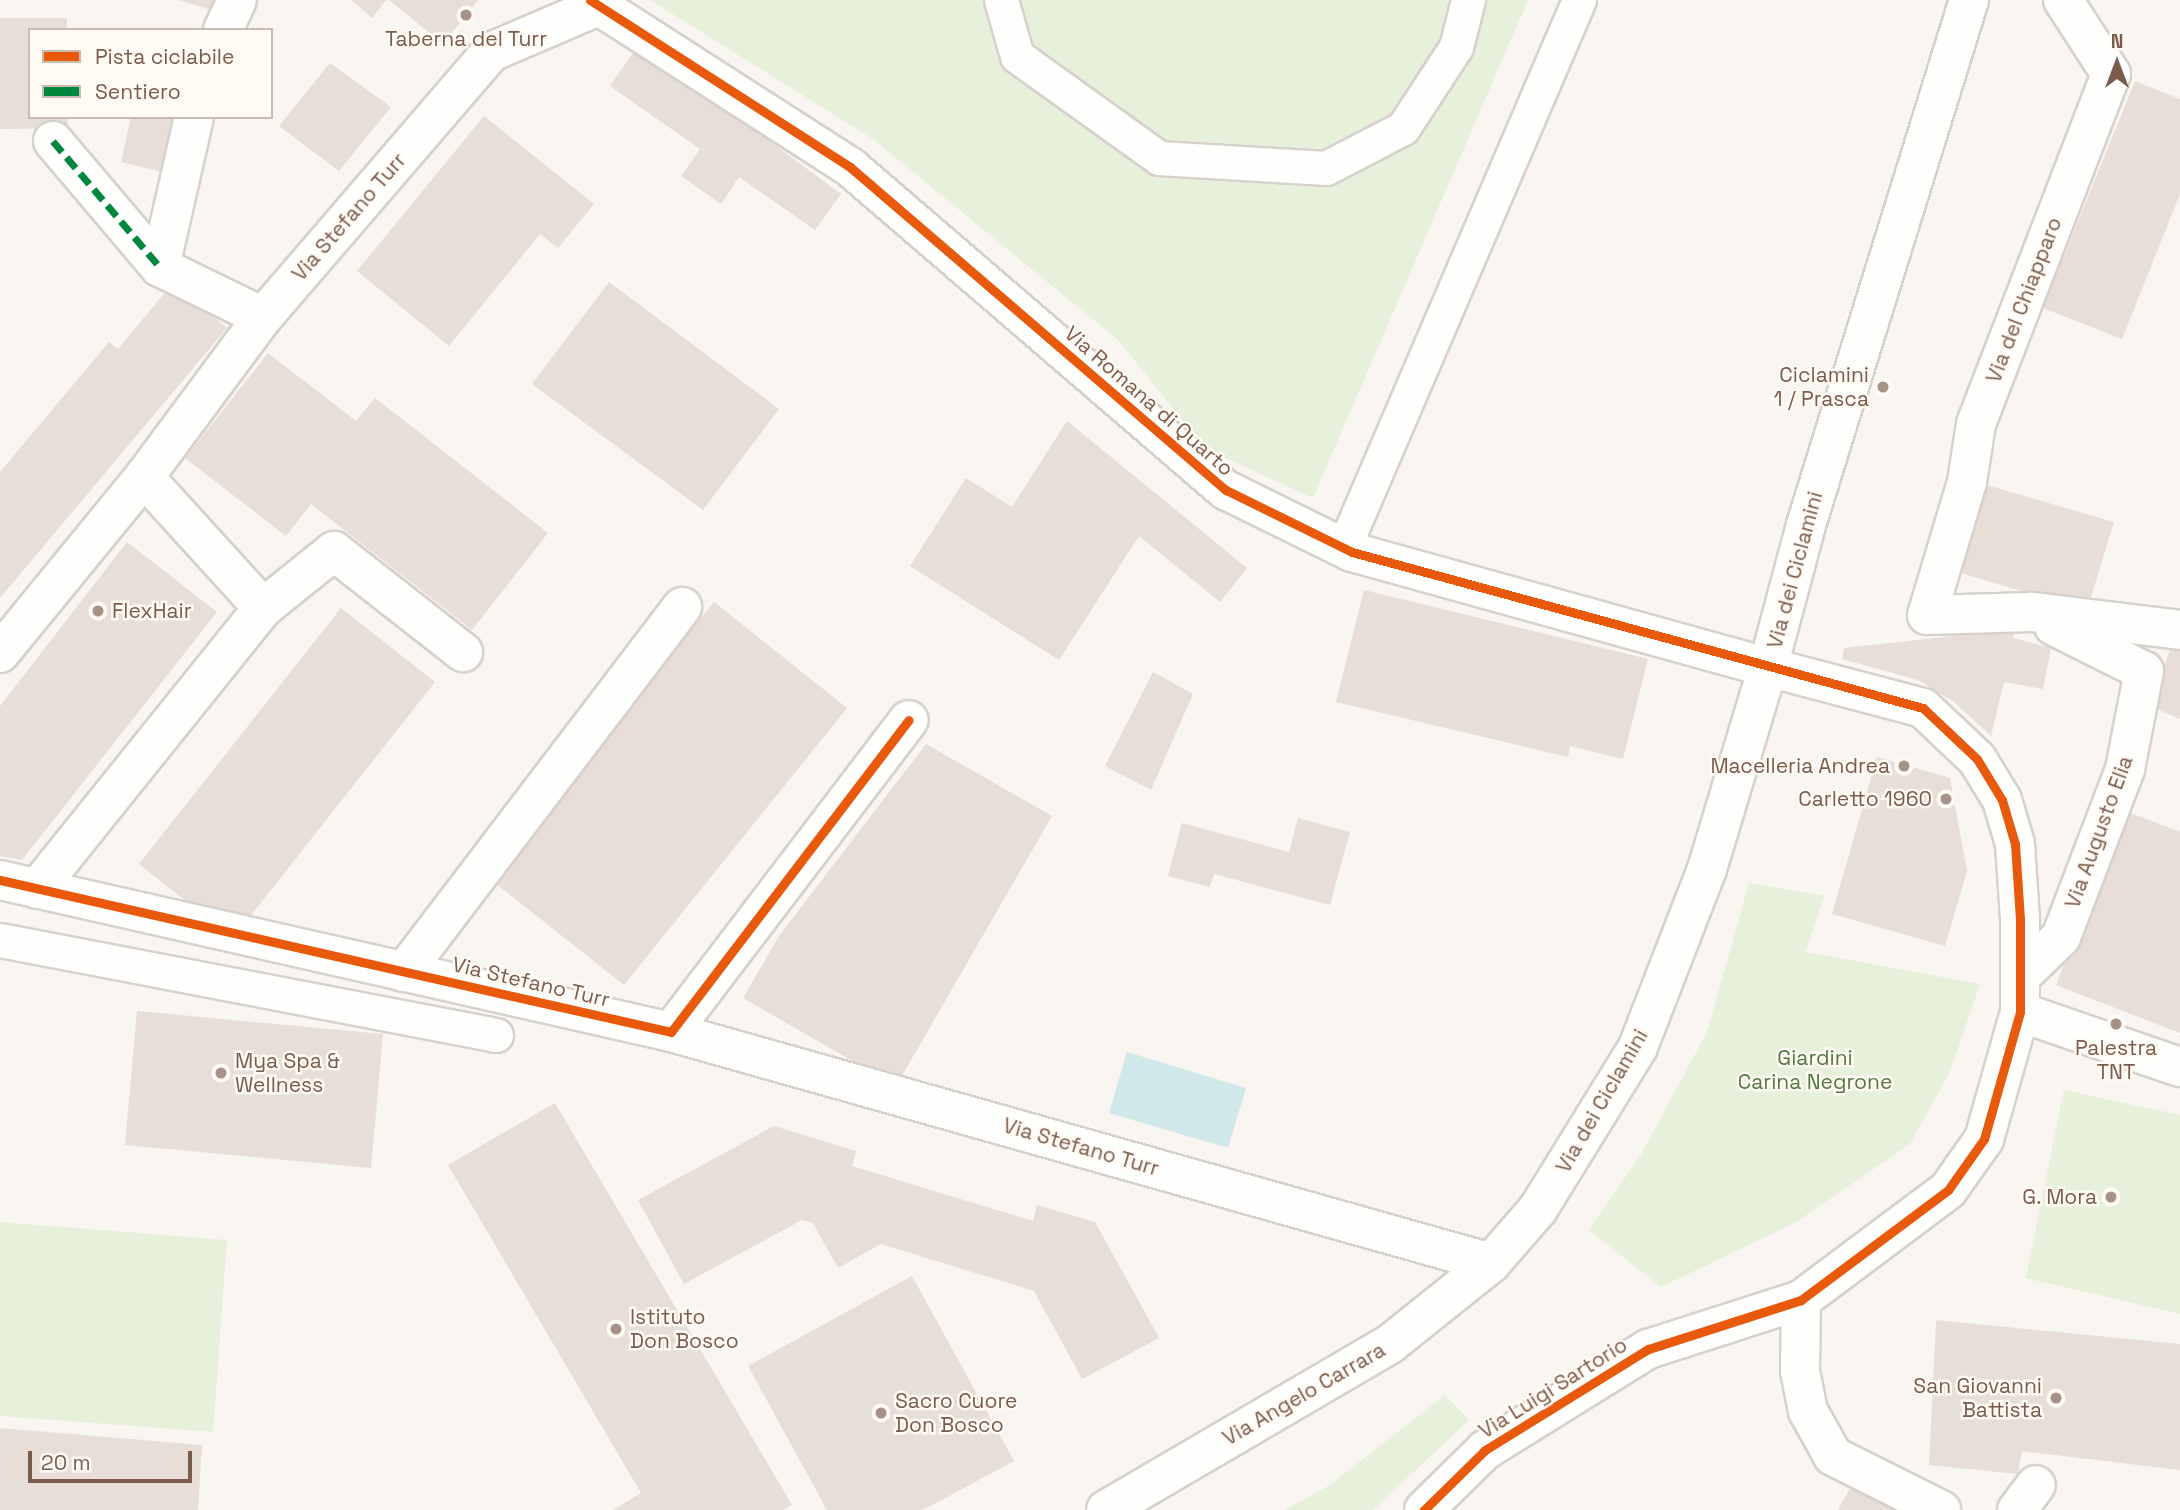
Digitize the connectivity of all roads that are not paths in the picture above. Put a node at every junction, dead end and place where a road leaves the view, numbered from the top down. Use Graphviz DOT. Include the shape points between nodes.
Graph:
graph roads {
  1 [pos="237,0"];
  2 [pos="1000,0"];
  3 [pos="1468,0"];
  4 [pos="1579,0"];
  5 [pos="1969,0"];
  6 [pos="2063,0"];
  7 [pos="595,2"];
  8 [pos="224,28"];
  9 [pos="194,119"];
  10 [pos="52,141"];
  11 [pos="160,267"];
  12 [pos="263,317"];
  13 [pos="145,477"];
  14 [pos="1343,549"];
  15 [pos="682,607"];
  16 [pos="263,608"];
  17 [pos="2032,612"];
  18 [pos="2180,630"];
  19 [pos="463,652"];
  20 [pos="0,653"];
  21 [pos="1768,667"];
  22 [pos="908,720"];
  23 [pos="0,880"];
  24 [pos="37,889"];
  25 [pos="0,940"];
  26 [pos="404,972"];
  27 [pos="2020,995"];
  28 [pos="671,1032"];
  29 [pos="496,1035"];
  30 [pos="2180,1067"];
  31 [pos="1491,1263"];
  32 [pos="1801,1300"];
  33 [pos="1106,1510"];
  34 [pos="1424,1510"];
  35 [pos="1941,1510"];
  1 -- 8 [label="street"];
  2 -- 3 [label="lane" via="1017,56 1159,158 1326,168 1404,128 1456,47"];
  4 -- 14 [label="lane"];
  5 -- 21 [label="street, Via dei Ciclamini" via="1810,512"];
  6 -- 17 [label="street, Via del Chiapparo" via="2111,74 1976,424 1967,482 1927,615"];
  7 -- 12 [label="street, Via Stefano Turr" via="491,52"];
  7 -- 14 [label="street, Via Romana di Quarto" via="850,167 1226,490"];
  9 -- 11 [label="street"];
  10 -- 11 [label="street"];
  11 -- 12 [label="street"];
  12 -- 13 [label="street, Via Stefano Turr"];
  13 -- 16 [label="street"];
  13 -- 20 [label="street, Via Stefano Turr"];
  14 -- 21 [label="street, Via Romana di Quarto"];
  15 -- 26 [label="street, Via Stefano Turr"];
  16 -- 19 [label="street" via="334,551"];
  16 -- 24 [label="street"];
  17 -- 18 [label="street"];
  17 -- 27 [label="street, Via Augusto Elia" via="2144,671 2125,769 2061,937"];
  21 -- 27 [label="street, Via Romana di Quarto" via="1923,708 1977,759 2002,800 2015,844"];
  21 -- 31 [label="street, Via dei Ciclamini" via="1707,869 1638,1047 1538,1209"];
  22 -- 28 [label="street"];
  23 -- 24 [label="street, Via Stefano Turr"];
  24 -- 26 [label="street, Via Stefano Turr"];
  25 -- 29 [label="lane"];
  26 -- 28 [label="street, Via Stefano Turr"];
  27 -- 30 [label="street"];
  27 -- 32 [label="street, Via Luigi Sartorio" via="1984,1139 1948,1189"];
  28 -- 31 [label="street, Via Stefano Turr"];
  31 -- 33 [label="street, Via Angelo Carrara" via="1390,1344"];
  32 -- 34 [label="street, Via Luigi Sartorio" via="1648,1349 1485,1450"];
  32 -- 35 [label="street" via="1808,1411 1833,1456"];
}
